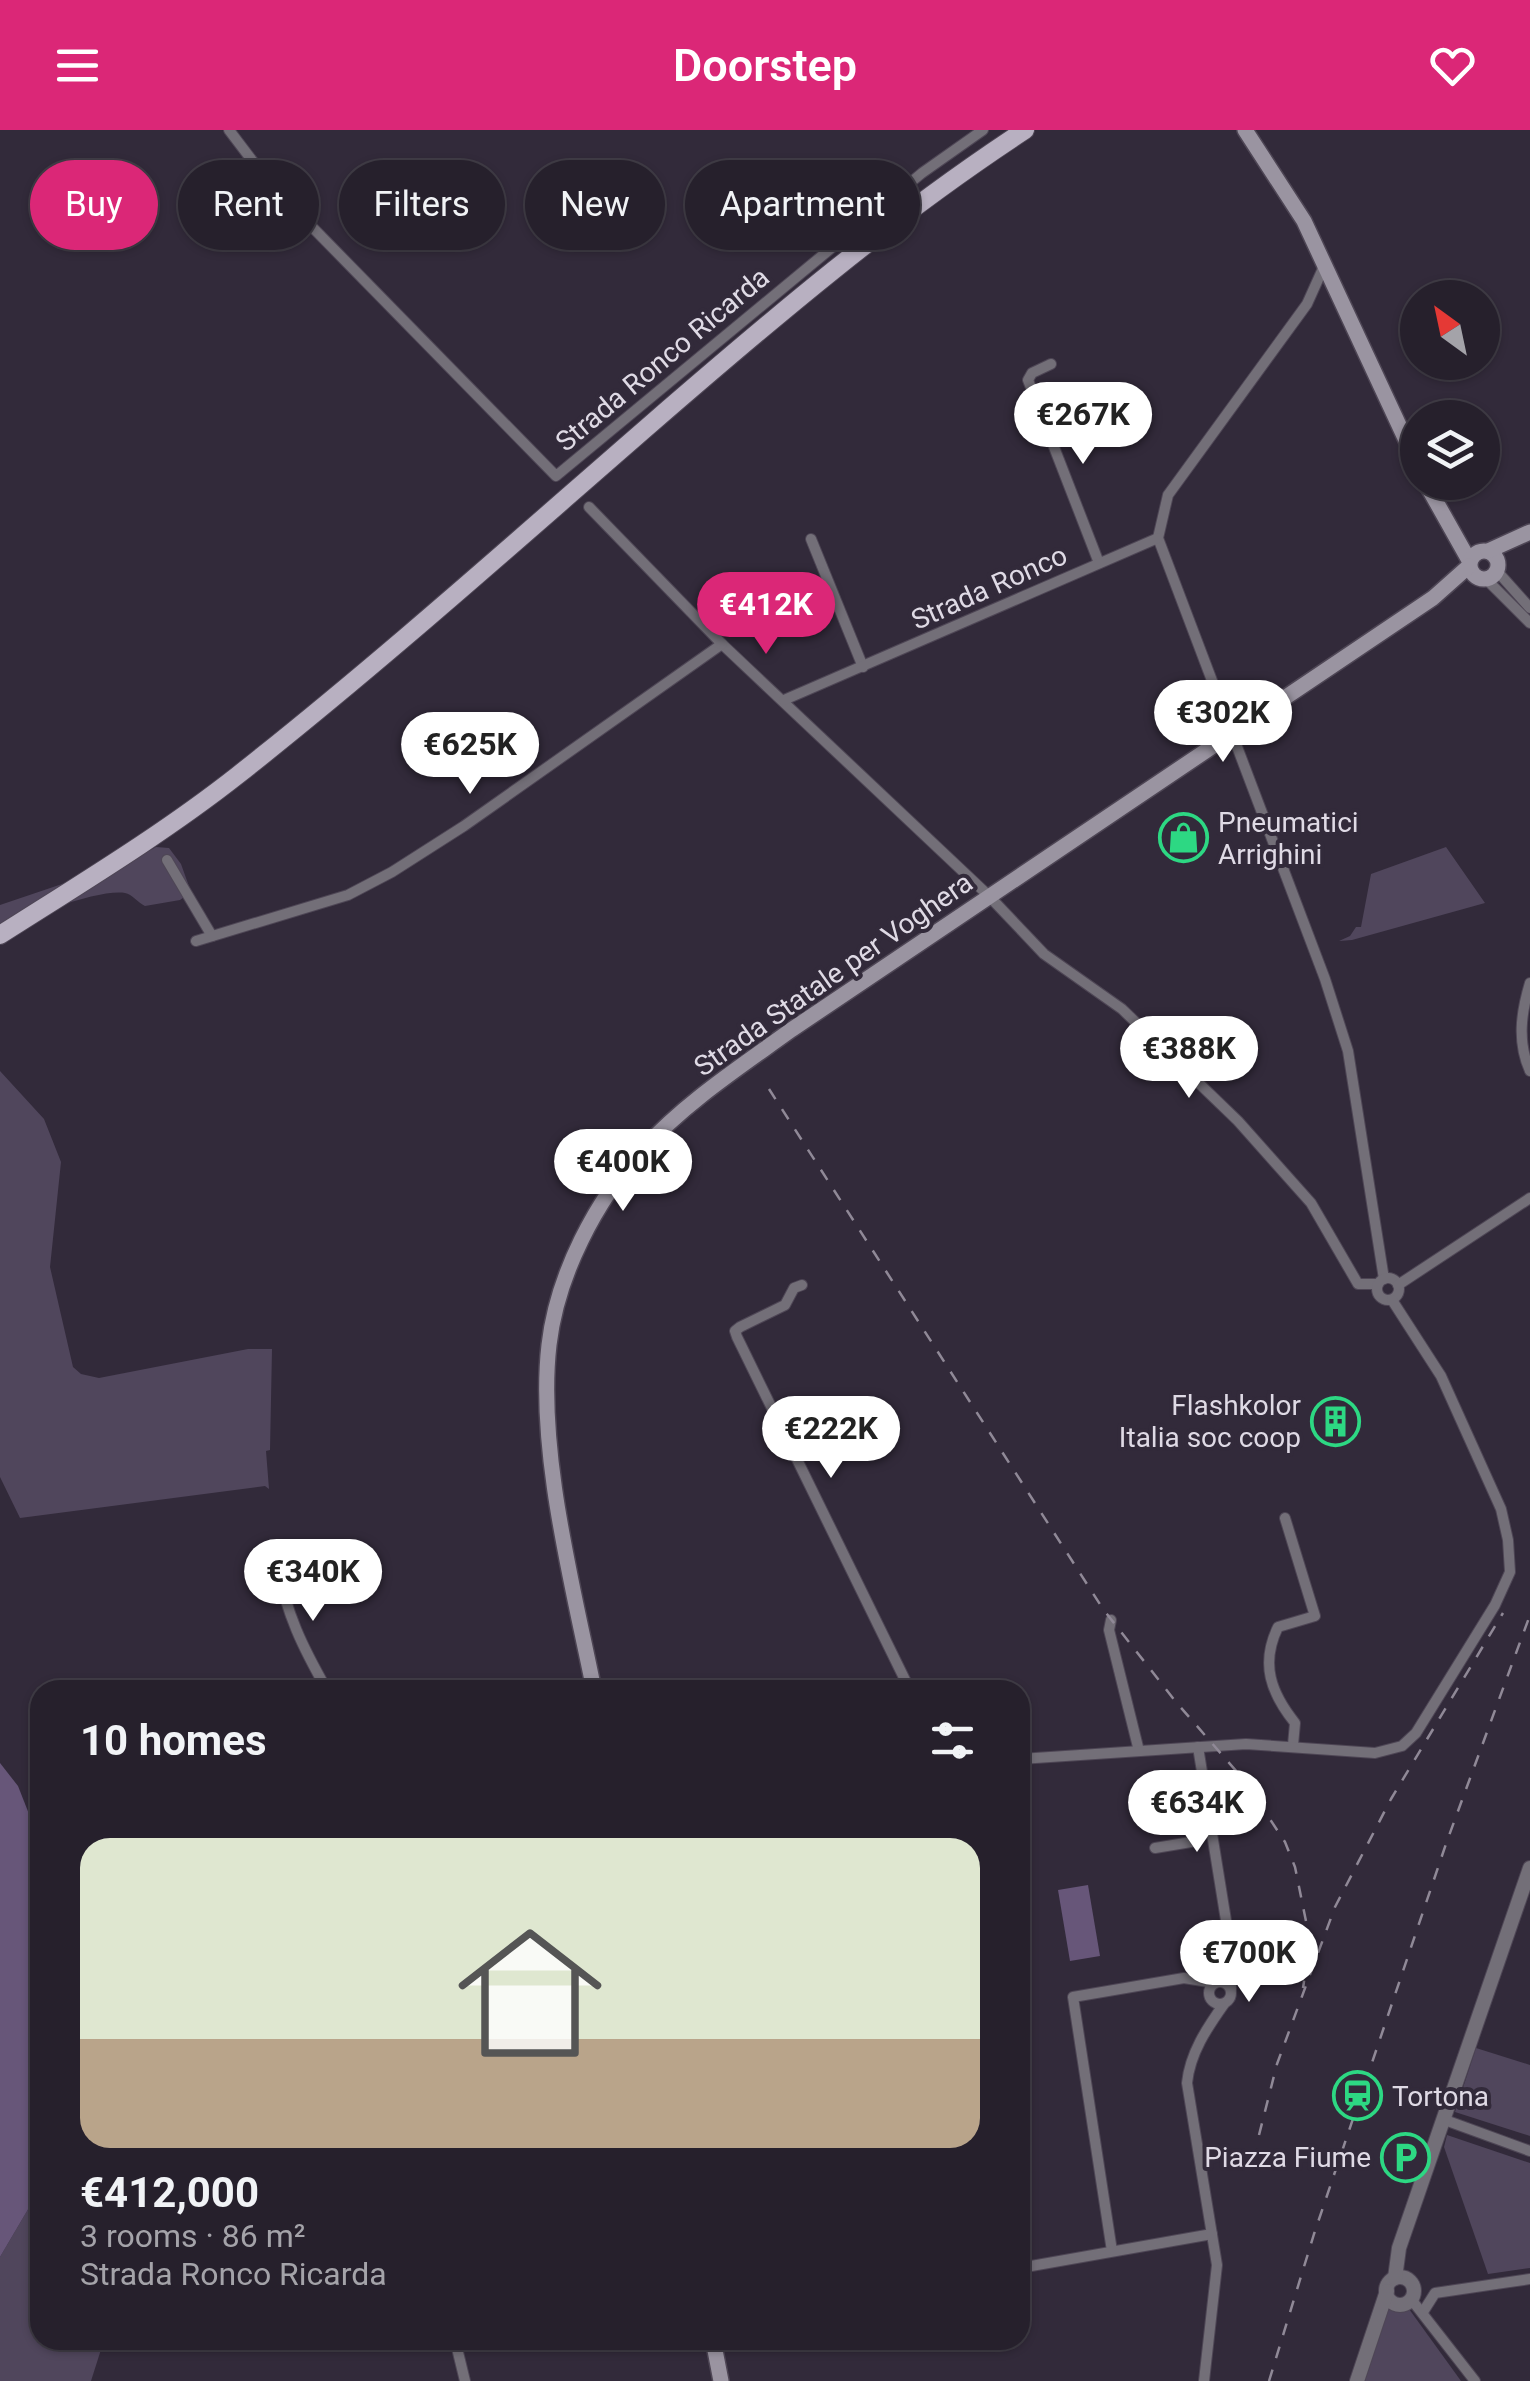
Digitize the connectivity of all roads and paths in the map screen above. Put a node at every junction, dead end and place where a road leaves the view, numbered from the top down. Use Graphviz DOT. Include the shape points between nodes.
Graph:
graph roads {
  1 [pos="229,130"];
  2 [pos="983,130"];
  3 [pos="1025,130"];
  4 [pos="1245,130"];
  5 [pos="1325,264"];
  6 [pos="1051,364"];
  7 [pos="1400,427"];
  8 [pos="1436,500"];
  9 [pos="589,507"];
  10 [pos="1530,534"];
  11 [pos="1158,538"];
  12 [pos="811,539"];
  13 [pos="1099,563"];
  14 [pos="1483,565"];
  15 [pos="1528,612"];
  16 [pos="722,644"];
  17 [pos="864,667"];
  18 [pos="784,700"];
  19 [pos="1230,734"];
  20 [pos="167,860"];
  21 [pos="989,896"];
  22 [pos="2,934"];
  23 [pos="212,936"];
  24 [pos="196,941"];
  25 [pos="1530,983"];
  26 [pos="1530,1071"];
  27 [pos="1530,1198"];
  28 [pos="1381,1281"];
  29 [pos="802,1285"];
  30 [pos="1398,1285"];
  31 [pos="1392,1300"];
  32 [pos="1285,1518"];
  33 [pos="277,1565"];
  34 [pos="1110,1620"];
  35 [pos="321,1680"];
  36 [pos="592,1680"];
  37 [pos="905,1680"];
  38 [pos="1293,1745"];
  39 [pos="1198,1747"];
  40 [pos="1138,1751"];
  41 [pos="1030,1757"];
  42 [pos="1213,1828"];
  43 [pos="1191,1842"];
  44 [pos="1155,1848"];
  45 [pos="1216,1851"];
  46 [pos="1530,1868"];
  47 [pos="1230,1958"];
  48 [pos="1184,1978"];
  49 [pos="1217,1982"];
  50 [pos="1231,1988"];
  51 [pos="1215,2000"];
  52 [pos="1445,2120"];
  53 [pos="1530,2151"];
  54 [pos="1212,2234"];
  55 [pos="1112,2251"];
  56 [pos="1030,2266"];
  57 [pos="1530,2279"];
  58 [pos="1391,2284"];
  59 [pos="1411,2299"];
  60 [pos="1423,2312"];
  61 [pos="457,2350"];
  62 [pos="714,2350"];
  63 [pos="465,2381"];
  64 [pos="720,2381"];
  65 [pos="1204,2381"];
  66 [pos="1358,2381"];
  67 [pos="1475,2381"];
  1 -- 2 [label="street, Strada Ronco Ricarda" via="270,184 556,476"];
  3 -- 22 [label="main road" via="793,301 234,778"];
  4 -- 5 [label="main road"];
  5 -- 7 [label="main road"];
  5 -- 11 [label="street" via="1308,304 1168,495"];
  6 -- 13 [label="street" via="1028,380"];
  8 -- 14 [label="main road"];
  9 -- 16 [label="street"];
  10 -- 14 [label="main road, Strada Statale per Voghera"];
  11 -- 13 [label="street, Strada Ronco"];
  11 -- 19 [label="street"];
  12 -- 17 [label="street"];
  13 -- 17 [label="street, Strada Ronco"];
  14 -- 15 [label="street"];
  14 -- 19 [label="main road, Strada Statale per Voghera"];
  16 -- 18 [label="street"];
  16 -- 23 [label="street" via="392,872 348,895"];
  17 -- 18 [label="street, Strada Ronco"];
  18 -- 21 [label="street"];
  19 -- 21 [label="main road, Strada Statale per Voghera"];
  19 -- 28 [label="street" via="1348,1051"];
  20 -- 23 [label="street"];
  21 -- 28 [label="street" via="1044,954 1122,1008 1238,1121 1311,1203 1358,1284"];
  21 -- 36 [label="main road, Strada Statale per Voghera" via="690,1105 624,1172 578,1252 553,1319 548,1398 564,1545"];
  23 -- 24 [label="street"];
  25 -- 26 [label="street" via="1520,1026"];
  27 -- 30 [label="street"];
  28 -- 30 [label="street"];
  28 -- 31 [label="street" via="1378,1296"];
  29 -- 37 [label="street" via="785,1306 740,1326 736,1337"];
  30 -- 31 [label="street"];
  31 -- 38 [label="street" via="1441,1376 1495,1495 1510,1572 1416,1733 1402,1746 1374,1753"];
  32 -- 38 [label="street" via="1315,1616 1278,1628 1268,1647 1277,1700 1295,1723"];
  33 -- 35 [label="street" via="295,1633"];
  34 -- 40 [label="street"];
  38 -- 39 [label="street"];
  39 -- 40 [label="street"];
  39 -- 42 [label="street"];
  40 -- 41 [label="street"];
  42 -- 43 [label="street"];
  42 -- 45 [label="street"];
  43 -- 44 [label="street"];
  43 -- 45 [label="street"];
  45 -- 47 [label="street"];
  46 -- 52 [label="street"];
  47 -- 49 [label="street"];
  47 -- 50 [label="street"];
  48 -- 49 [label="street"];
  48 -- 51 [label="street"];
  48 -- 55 [label="street" via="1073,1996"];
  49 -- 50 [label="street"];
  49 -- 51 [label="street"];
  50 -- 51 [label="street" via="1230,2000"];
  51 -- 54 [label="street" via="1188,2083"];
  52 -- 53 [label="street"];
  52 -- 58 [label="street"];
  54 -- 55 [label="street"];
  54 -- 65 [label="street" via="1217,2266"];
  55 -- 56 [label="street"];
  57 -- 60 [label="street" via="1435,2293"];
  58 -- 59 [label="street" via="1396,2304"];
  58 -- 59 [label="street" via="1404,2277 1411,2282"];
  58 -- 66 [label="street"];
  59 -- 60 [label="street"];
  60 -- 67 [label="street"];
  61 -- 63 [label="street"];
  62 -- 64 [label="main road"];
}
